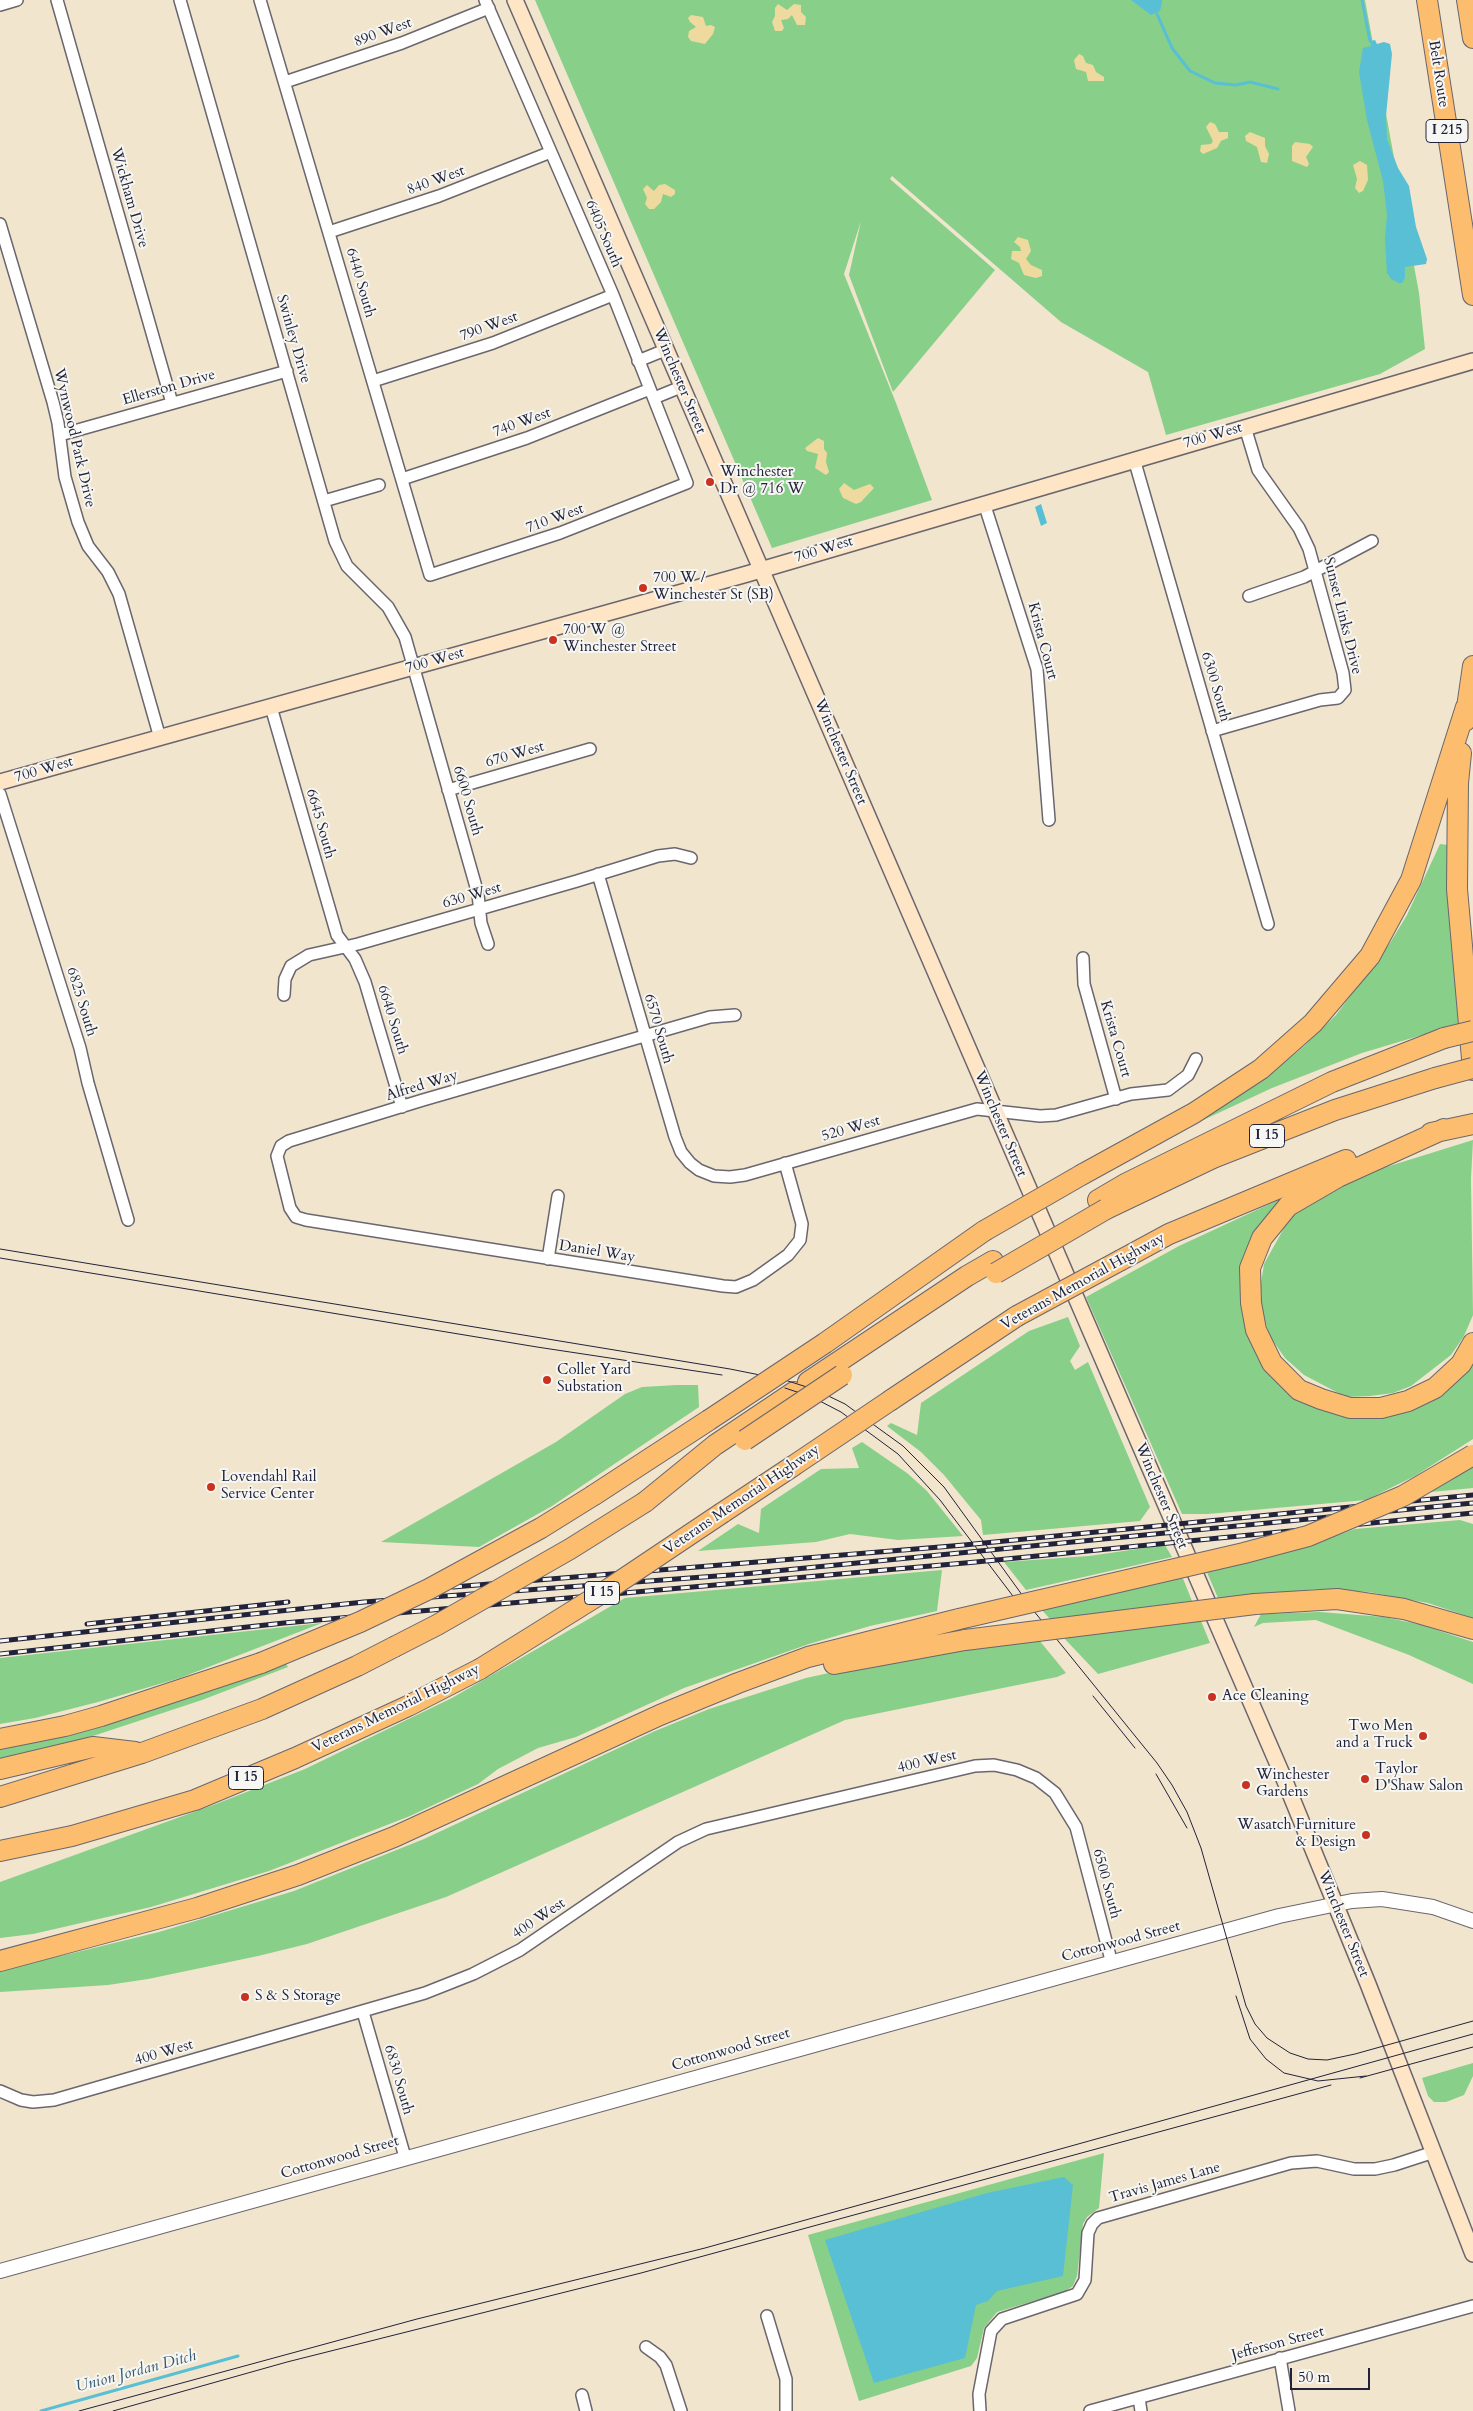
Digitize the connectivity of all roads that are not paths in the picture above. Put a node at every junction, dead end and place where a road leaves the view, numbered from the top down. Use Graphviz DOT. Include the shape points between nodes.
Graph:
graph roads {
  1 [pos="17,0"];
  2 [pos="57,0"];
  3 [pos="180,0"];
  4 [pos="260,0"];
  5 [pos="515,0"];
  6 [pos="1427,0"];
  7 [pos="1467,0"];
  8 [pos="487,4"];
  9 [pos="0,5"];
  10 [pos="1473,38"];
  11 [pos="285,82"];
  12 [pos="551,152"];
  13 [pos="0,224"];
  14 [pos="329,232"];
  15 [pos="613,295"];
  16 [pos="1473,296"];
  17 [pos="665,350"];
  18 [pos="638,361"];
  19 [pos="1473,361"];
  20 [pos="286,371"];
  21 [pos="373,381"];
  22 [pos="682,387"];
  23 [pos="652,394"];
  24 [pos="172,403"];
  25 [pos="1245,427"];
  26 [pos="60,434"];
  27 [pos="1134,459"];
  28 [pos="402,479"];
  29 [pos="687,483"];
  30 [pos="380,485"];
  31 [pos="324,501"];
  32 [pos="984,503"];
  33 [pos="1372,541"];
  34 [pos="761,570"];
  35 [pos="1315,570"];
  36 [pos="430,575"];
  37 [pos="1249,596"];
  38 [pos="1473,666"];
  39 [pos="414,667"];
  40 [pos="271,707"];
  41 [pos="1466,707"];
  42 [pos="1212,731"];
  43 [pos="160,738"];
  44 [pos="590,748"];
  45 [pos="0,782"];
  46 [pos="448,790"];
  47 [pos="0,794"];
  48 [pos="1049,820"];
  49 [pos="691,858"];
  50 [pos="598,874"];
  51 [pos="480,909"];
  52 [pos="1268,924"];
  53 [pos="488,944"];
  54 [pos="345,946"];
  55 [pos="1083,958"];
  56 [pos="284,995"];
  57 [pos="735,1016"];
  58 [pos="1473,1031"];
  59 [pos="645,1037"];
  60 [pos="1196,1059"];
  61 [pos="1473,1069"];
  62 [pos="1116,1099"];
  63 [pos="402,1107"];
  64 [pos="995,1112"];
  65 [pos="1473,1124"];
  66 [pos="1444,1129"];
  67 [pos="785,1163"];
  68 [pos="714,1176"];
  69 [pos="558,1196"];
  70 [pos="1102,1204"];
  71 [pos="296,1217"];
  72 [pos="128,1220"];
  73 [pos="548,1259"];
  74 [pos="994,1267"];
  75 [pos="1473,1343"];
  76 [pos="1473,1456"];
  77 [pos="645,1502"];
  78 [pos="1473,1629"];
  79 [pos="738,1683"];
  80 [pos="65,1726"];
  81 [pos="0,1739"];
  82 [pos="0,1746"];
  83 [pos="142,1753"];
  84 [pos="0,1769"];
  85 [pos="0,1797"];
  86 [pos="195,1800"];
  87 [pos="1070,1815"];
  88 [pos="0,1851"];
  89 [pos="0,1866"];
  90 [pos="1336,1905"];
  91 [pos="1473,1921"];
  92 [pos="110,1932"];
  93 [pos="0,1947"];
  94 [pos="1111,1960"];
  95 [pos="0,1961"];
  96 [pos="363,2012"];
  97 [pos="0,2091"];
  98 [pos="1434,2152"];
  99 [pos="404,2156"];
  100 [pos="1473,2254"];
  101 [pos="0,2270"];
  102 [pos="1473,2306"];
  103 [pos="767,2316"];
  104 [pos="646,2347"];
  105 [pos="1280,2358"];
  106 [pos="582,2395"];
  107 [pos="1139,2398"];
  108 [pos="586,2411"];
  109 [pos="682,2411"];
  110 [pos="786,2411"];
  111 [pos="980,2411"];
  112 [pos="1090,2411"];
  113 [pos="1141,2411"];
  114 [pos="1289,2411"];
  1 -- 9 [label="street"];
  2 -- 24 [label="street, Wickham Drive"];
  3 -- 20 [label="street, Swinley Drive"];
  4 -- 11 [label="street, 6440 South"];
  5 -- 17 [label="main road, Winchester Street"];
  6 -- 16 [label="highway, Belt Route / I 215"];
  7 -- 10 [label="highway"];
  8 -- 11 [label="street, 890 West" via="402,43"];
  8 -- 12 [label="street, 6405 South"];
  11 -- 14 [label="street, 6440 South"];
  12 -- 14 [label="street, 840 West" via="439,196"];
  12 -- 15 [label="street, 6405 South"];
  13 -- 26 [label="street, Wynwood Park Drive"];
  14 -- 21 [label="street, 6440 South"];
  15 -- 18 [label="street, 6405 South"];
  15 -- 21 [label="street, 790 West" via="493,343"];
  17 -- 18 [label="street"];
  17 -- 22 [label="main road, Winchester Street"];
  18 -- 23 [label="street, 6405 South"];
  19 -- 25 [label="main road, 700 West"];
  20 -- 24 [label="street, Ellerston Drive"];
  20 -- 31 [label="street, Swinley Drive"];
  21 -- 28 [label="street, 6440 South"];
  22 -- 23 [label="street, 740 West"];
  22 -- 34 [label="main road, Winchester Street"];
  23 -- 28 [label="street, 740 West"];
  23 -- 29 [label="street, 6405 South"];
  24 -- 26 [label="street, Ellerston Drive"];
  25 -- 27 [label="main road, 700 West"];
  25 -- 35 [label="street, Sunset Links Drive" via="1258,470 1299,528"];
  26 -- 43 [label="street, Wynwood Park Drive" via="65,478 80,531 119,594"];
  27 -- 32 [label="main road, 700 West"];
  27 -- 42 [label="street, 6300 South"];
  28 -- 36 [label="street, 6440 South"];
  29 -- 36 [label="street, 710 West" via="560,533"];
  30 -- 31 [label="street"];
  31 -- 39 [label="street, Swinley Drive" via="342,558 353,574 394,615"];
  32 -- 34 [label="main road, 700 West"];
  32 -- 48 [label="street, Krista Court" via="1036,669"];
  33 -- 35 [label="street"];
  34 -- 39 [label="main road, 700 West"];
  34 -- 64 [label="main road, Winchester Street"];
  35 -- 37 [label="street"];
  35 -- 42 [label="street, Sunset Links Drive" via="1345,690 1338,698 1320,700"];
  38 -- 41 [label="highway"];
  39 -- 40 [label="main road, 700 West"];
  39 -- 46 [label="street, 6600 South"];
  40 -- 43 [label="main road, 700 West"];
  40 -- 54 [label="street, 6645 South" via="337,934"];
  41 -- 61 [label="highway" via="1458,783 1457,889"];
  41 -- 80 [label="highway, bridge" via="1411,880 1370,956 1313,1023 1261,1069 1194,1113 984,1231 824,1343 541,1528 429,1589 360,1622 261,1663"];
  42 -- 52 [label="street, 6300 South"];
  43 -- 45 [label="main road, 700 West"];
  44 -- 46 [label="street, 670 West"];
  46 -- 51 [label="street, 6600 South"];
  47 -- 72 [label="street, 6825 South" via="80,1048"];
  49 -- 50 [label="street, 630 West" via="675,854 658,856"];
  50 -- 51 [label="street, 630 West"];
  50 -- 59 [label="street, 6570 South"];
  51 -- 53 [label="street, 6600 South"];
  51 -- 54 [label="street, 630 West"];
  54 -- 56 [label="street, 630 West" via="296,961 287,972"];
  54 -- 63 [label="street, 6640 South" via="355,959 370,996"];
  55 -- 62 [label="street, Krista Court" via="1084,984"];
  57 -- 59 [label="street, Alfred Way" via="710,1017"];
  58 -- 70 [label="highway, bridge" via="1444,1038 1332,1082 1126,1183"];
  59 -- 63 [label="street, Alfred Way"];
  59 -- 68 [label="street, 6570 South" via="681,1152 699,1170"];
  60 -- 62 [label="street, 520 West" via="1188,1075 1168,1090"];
  61 -- 70 [label="highway, I 15, bridge" via="1335,1110"];
  62 -- 64 [label="street, 520 West" via="1056,1115"];
  63 -- 71 [label="street, Alfred Way" via="281,1146 278,1165 290,1208"];
  64 -- 67 [label="street, 520 West" via="977,1109"];
  64 -- 90 [label="main road, Winchester Street"];
  65 -- 66 [label="highway, Veterans Memorial Highway / I 15"];
  66 -- 75 [label="highway" via="1338,1177 1288,1206 1262,1238 1250,1268 1250,1303 1256,1330 1272,1363 1299,1390 1350,1408 1381,1408 1408,1401 1435,1388 1461,1364"];
  66 -- 86 [label="highway, Veterans Memorial Highway / I 15, bridge" via="1343,1161 1169,1234 1017,1316 610,1588 480,1669 304,1754"];
  67 -- 68 [label="street, 520 West" via="730,1178"];
  67 -- 73 [label="street, Daniel Way" via="802,1224 800,1240 788,1255 742,1285 723,1286"];
  69 -- 73 [label="street"];
  70 -- 74 [label="highway, I 15, bridge"];
  71 -- 73 [label="street, Daniel Way"];
  74 -- 77 [label="highway, I 15, bridge" via="842,1375"];
  74 -- 77 [label="highway" via="808,1382 715,1445"];
  76 -- 79 [label="highway, bridge" via="1403,1496 1308,1536 808,1657"];
  77 -- 83 [label="highway, I 15, bridge" via="437,1625 357,1666 262,1709"];
  78 -- 79 [label="highway, bridge" via="1404,1609 1337,1600 1255,1604 965,1640"];
  79 -- 92 [label="highway" via="660,1715 402,1833 298,1875"];
  80 -- 81 [label="highway"];
  80 -- 82 [label="highway"];
  83 -- 84 [label="highway" via="93,1747"];
  83 -- 85 [label="highway, I 15"];
  86 -- 88 [label="highway, Veterans Memorial Highway / I 15" via="72,1836"];
  86 -- 89 [label="highway"];
  87 -- 94 [label="street, 6500 South" via="1076,1827"];
  87 -- 96 [label="street, 400 West" via="1055,1793 1036,1778 994,1765 975,1766 718,1825 678,1842 520,1950 445,1986"];
  90 -- 91 [label="street, Cottonwood Street" via="1367,1900 1400,1901 1433,1907"];
  90 -- 94 [label="street, Cottonwood Street" via="1279,1916"];
  90 -- 98 [label="main road, Winchester Street"];
  92 -- 93 [label="highway"];
  92 -- 95 [label="highway"];
  94 -- 99 [label="street, Cottonwood Street"];
  96 -- 97 [label="street, 400 West" via="54,2100 33,2102"];
  96 -- 99 [label="street, 6830 South"];
  98 -- 100 [label="main road, Winchester Street"];
  98 -- 111 [label="street, Travis James Lane" via="1375,2169 1354,2169 1317,2162 1291,2163 1098,2218 1088,2233 1085,2280 1077,2294 1002,2319 991,2331 979,2394"];
  99 -- 101 [label="street, Cottonwood Street"];
  102 -- 105 [label="street, Jefferson Street"];
  103 -- 110 [label="street" via="786,2379"];
  104 -- 109 [label="street" via="666,2365"];
  105 -- 107 [label="street, Jefferson Street"];
  105 -- 114 [label="street"];
  106 -- 108 [label="street"];
  107 -- 112 [label="street, Jefferson Street"];
  107 -- 113 [label="street"];
}
